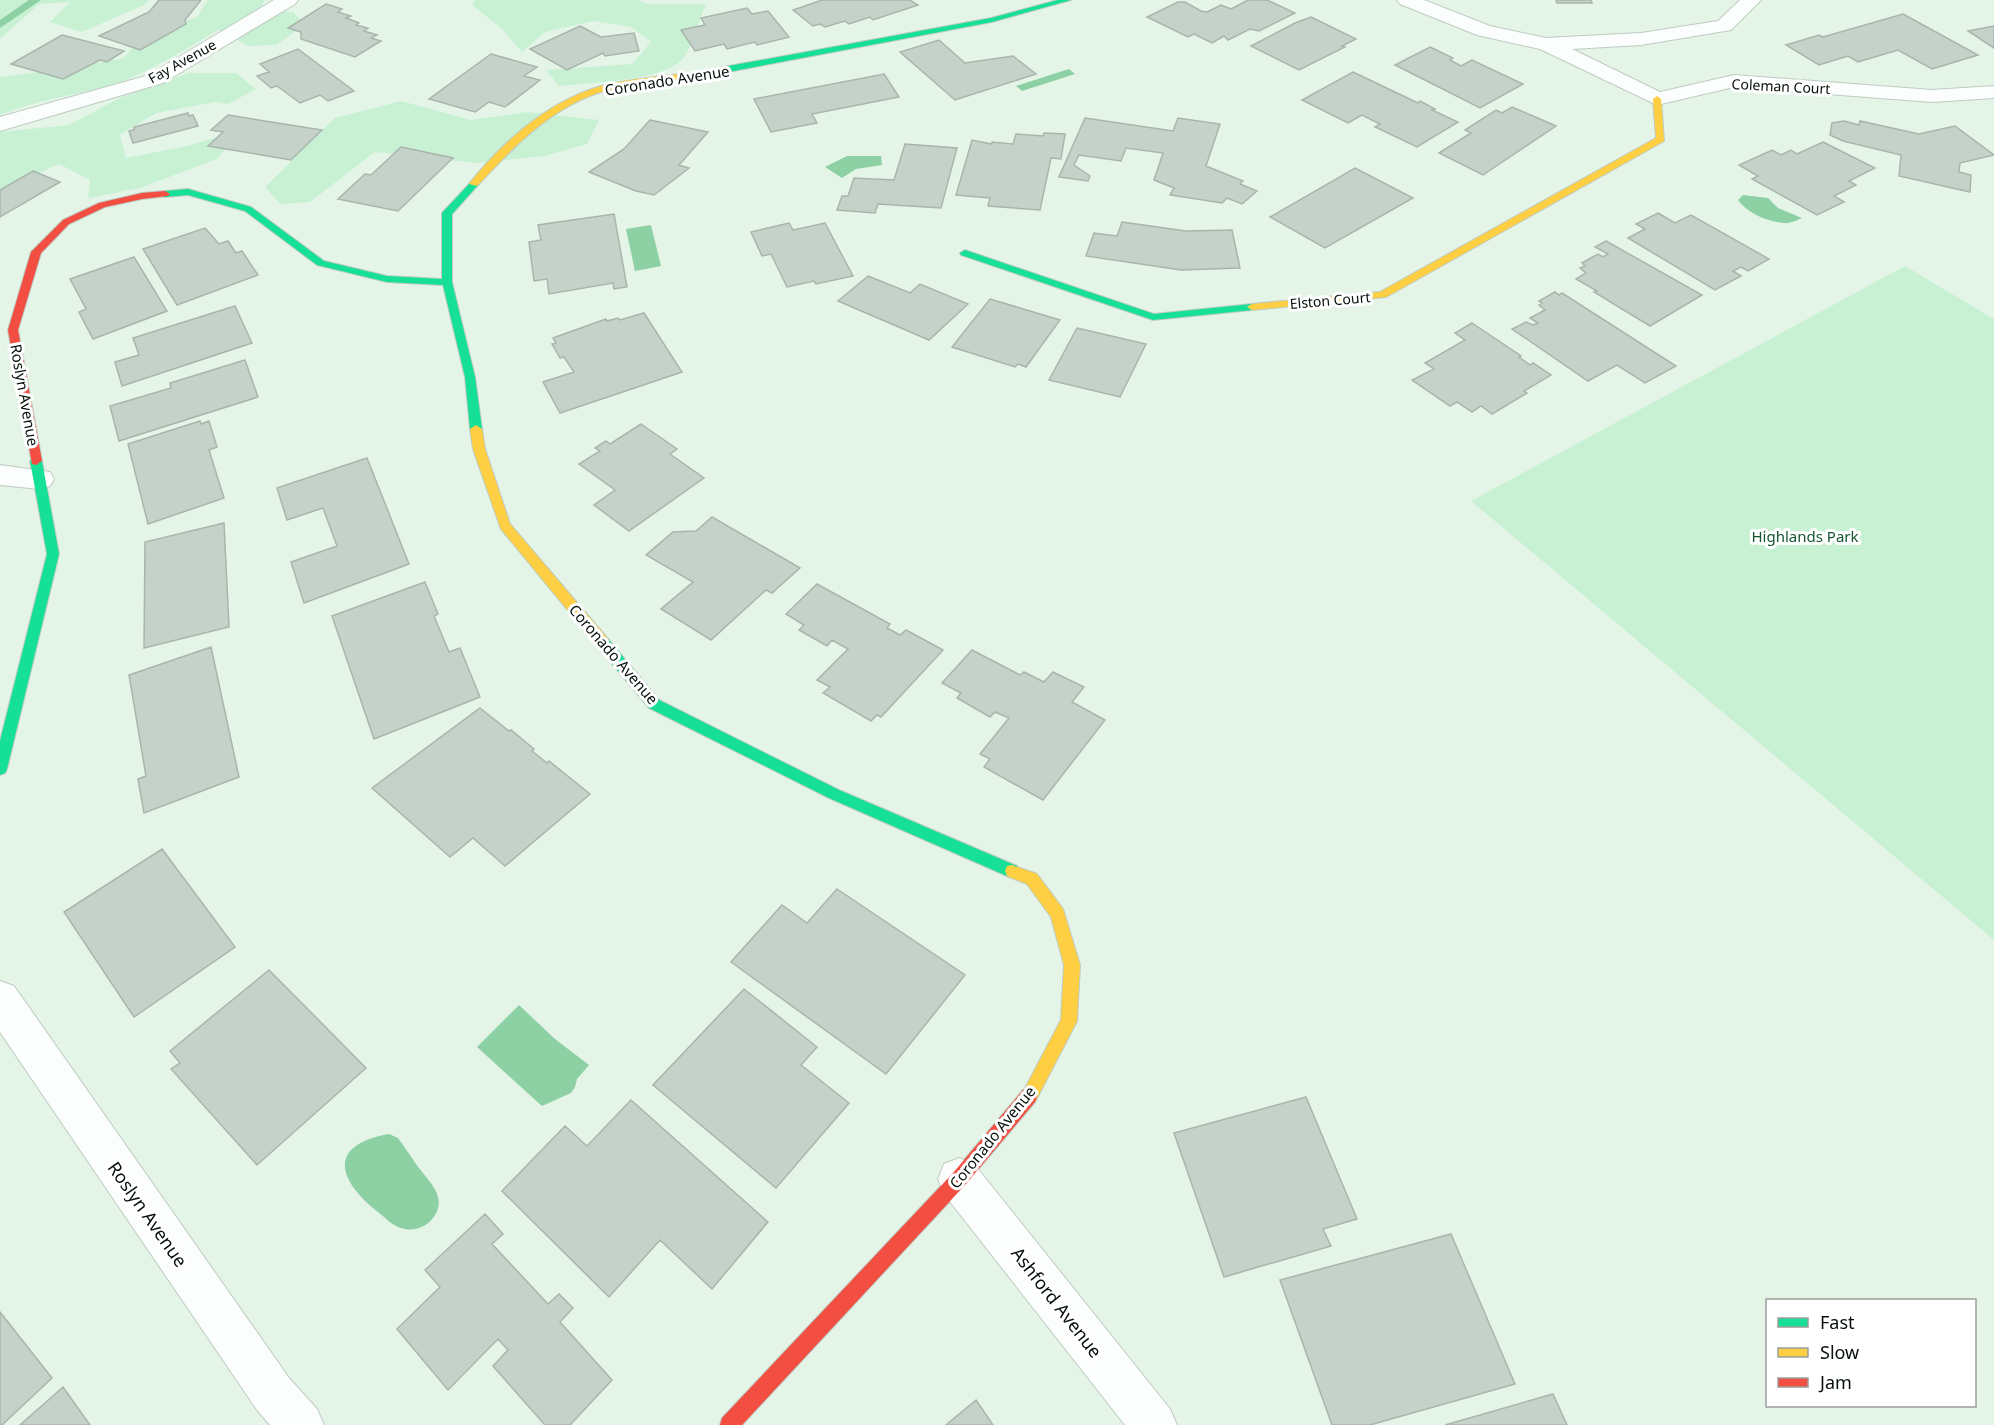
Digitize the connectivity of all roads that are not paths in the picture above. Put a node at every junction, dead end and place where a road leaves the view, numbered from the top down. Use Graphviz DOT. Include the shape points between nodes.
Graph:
graph roads {
  1 [pos="288,0"];
  2 [pos="1067,0"];
  3 [pos="1407,0"];
  4 [pos="1751,0"];
  5 [pos="1546,44"];
  6 [pos="1994,92"];
  7 [pos="1657,99"];
  8 [pos="0,124"];
  9 [pos="965,253"];
  10 [pos="447,282"];
  11 [pos="0,475"];
  12 [pos="40,479"];
  13 [pos="0,769"];
  14 [pos="0,999"];
  15 [pos="959,1179"];
  16 [pos="301,1425"];
  17 [pos="729,1425"];
  18 [pos="1154,1425"];
  1 -- 8 [label="street, Fay Avenue" via="156,79"];
  2 -- 10 [label="street, Coronado Avenue" via="992,20 719,72 604,88 560,106 504,150 447,213"];
  3 -- 5 [label="street" via="1484,31"];
  4 -- 5 [label="street" via="1724,26 1641,39"];
  5 -- 7 [label="street"];
  6 -- 7 [label="street, Coleman Court" via="1932,96 1734,81"];
  7 -- 9 [label="street, Elston Court" via="1661,139 1382,295 1153,317"];
  10 -- 12 [label="street, Roslyn Avenue" via="387,279 321,263 248,209 188,192 102,205 66,222 36,252 13,330"];
  10 -- 15 [label="street, Coronado Avenue" via="470,377 479,449 505,526 654,704 834,794 1032,879 1058,914 1072,965 1070,1021 1032,1092"];
  11 -- 12 [label="street"];
  12 -- 13 [label="street, Roslyn Avenue" via="53,554"];
  14 -- 16 [label="street, Roslyn Avenue" via="273,1394"];
  15 -- 17 [label="street, Coronado Avenue"];
  15 -- 18 [label="street, Ashford Avenue"];
}
